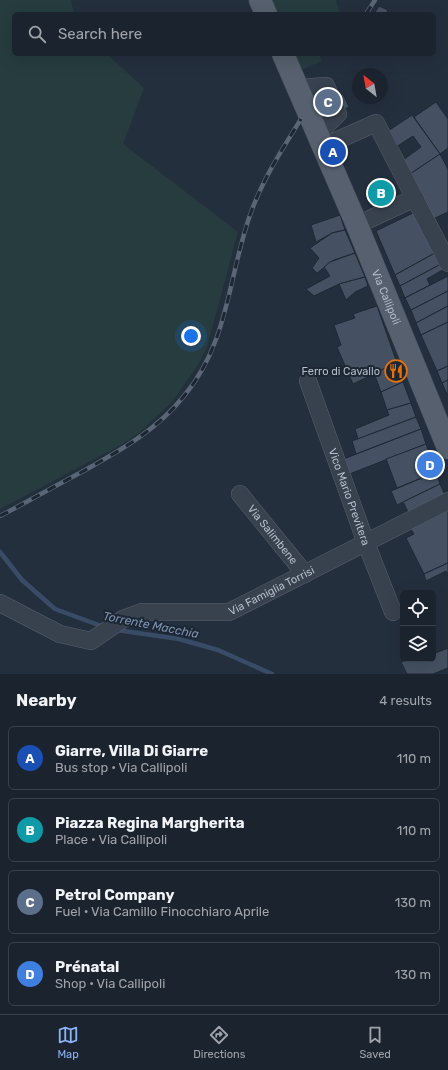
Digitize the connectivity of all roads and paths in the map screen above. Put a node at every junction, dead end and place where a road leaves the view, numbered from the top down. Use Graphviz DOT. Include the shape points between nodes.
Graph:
graph roads {
  1 [pos="260,0"];
  2 [pos="265,12"];
  3 [pos="284,56"];
  4 [pos="320,141"];
  5 [pos="415,198"];
  6 [pos="357,225"];
  7 [pos="448,263"];
  8 [pos="308,381"];
  9 [pos="448,448"];
  10 [pos="240,494"];
  11 [pos="448,501"];
  12 [pos="366,543"];
  13 [pos="305,574"];
  14 [pos="0,603"];
  15 [pos="393,612"];
  1 -- 2 [label="main road"];
  3 -- 4 [label="main road, Via Callipoli"];
  4 -- 5 [label="street" via="376,123"];
  4 -- 6 [label="main road, Via Callipoli"];
  5 -- 6 [label="street"];
  5 -- 7 [label="street"];
  6 -- 9 [label="main road, Via Callipoli"];
  8 -- 12 [label="street, Vico Mario Previtera"];
  10 -- 13 [label="street, Via Salimbene"];
  11 -- 12 [label="street, Via Famiglia Torrisi"];
  12 -- 13 [label="street, Via Famiglia Torrisi"];
  12 -- 15 [label="street, Vico Mario Previtera"];
  13 -- 14 [label="street, Via Famiglia Torrisi" via="229,612 142,612 123,619 91,641 60,634"];
}
